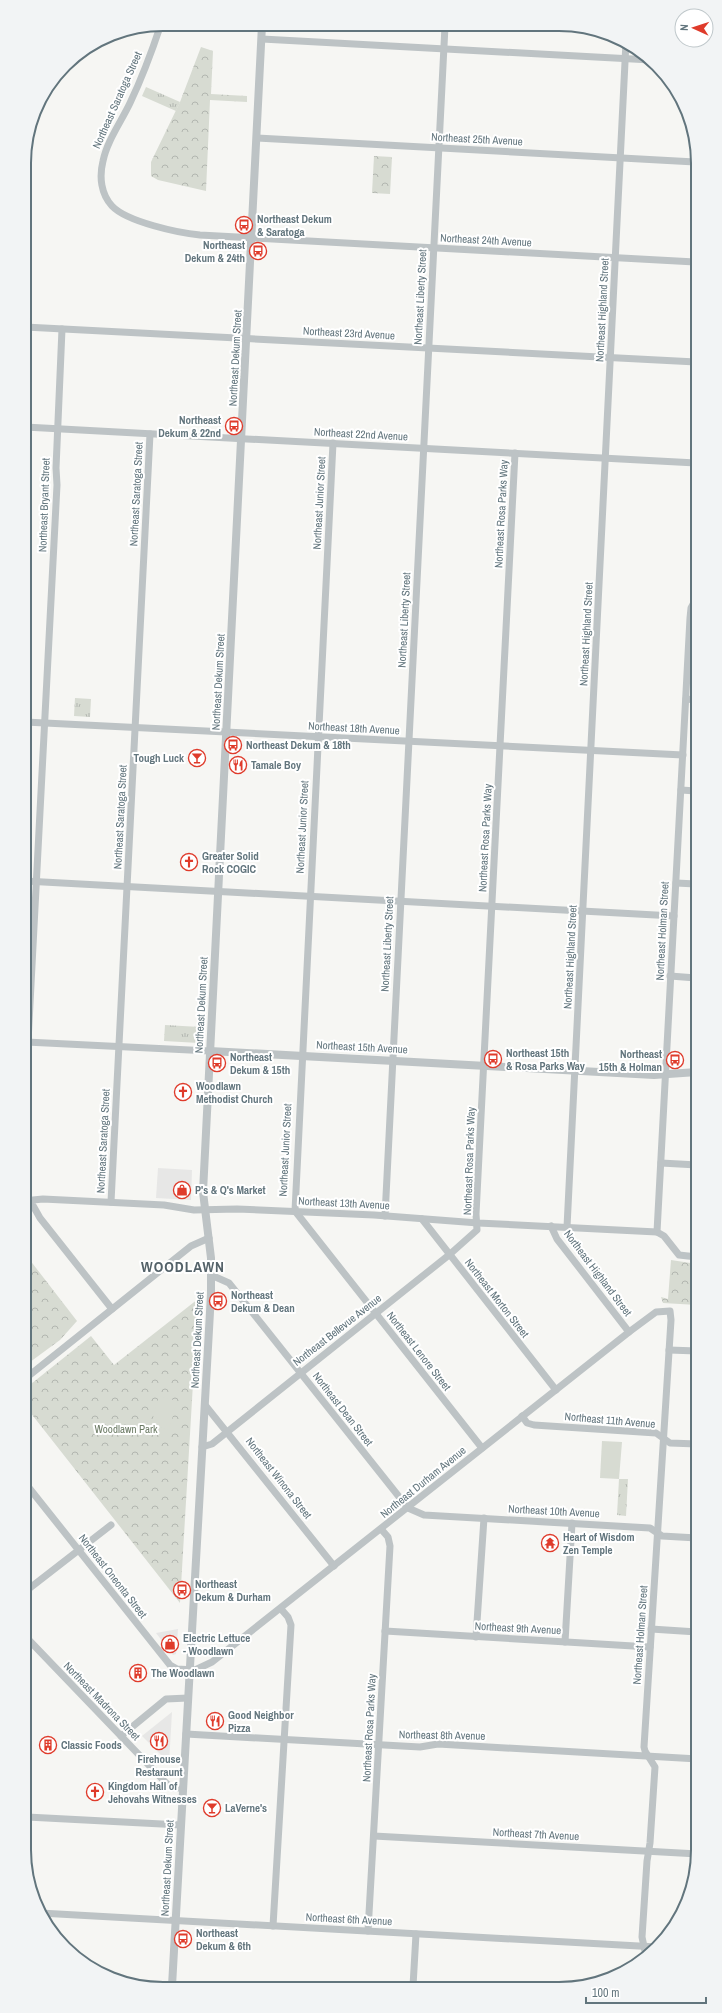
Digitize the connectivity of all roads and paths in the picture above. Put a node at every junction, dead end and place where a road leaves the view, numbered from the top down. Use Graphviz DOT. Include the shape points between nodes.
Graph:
graph roads {
  1 [pos="158,31"];
  2 [pos="262,31"];
  3 [pos="445,31"];
  4 [pos="262,39"];
  5 [pos="444,49"];
  6 [pos="626,50"];
  7 [pos="626,58"];
  8 [pos="640,59"];
  9 [pos="257,138"];
  10 [pos="439,148"];
  11 [pos="621,158"];
  12 [pos="691,162"];
  13 [pos="252,238"];
  14 [pos="434,248"];
  15 [pos="616,258"];
  16 [pos="691,262"];
  17 [pos="31,327"];
  18 [pos="62,329"];
  19 [pos="247,339"];
  20 [pos="429,348"];
  21 [pos="611,358"];
  22 [pos="691,362"];
  23 [pos="31,427"];
  24 [pos="58,429"];
  25 [pos="150,434"];
  26 [pos="242,439"];
  27 [pos="333,444"];
  28 [pos="424,448"];
  29 [pos="515,453"];
  30 [pos="606,458"];
  31 [pos="691,463"];
  32 [pos="691,610"];
  33 [pos="686,699"];
  34 [pos="691,700"];
  35 [pos="31,722"];
  36 [pos="44,723"];
  37 [pos="136,727"];
  38 [pos="227,732"];
  39 [pos="318,737"];
  40 [pos="408,741"];
  41 [pos="500,747"];
  42 [pos="591,751"];
  43 [pos="682,756"];
  44 [pos="681,790"];
  45 [pos="691,791"];
  46 [pos="31,882"];
  47 [pos="37,882"];
  48 [pos="676,883"];
  49 [pos="691,884"];
  50 [pos="127,887"];
  51 [pos="218,892"];
  52 [pos="309,896"];
  53 [pos="400,901"];
  54 [pos="492,906"];
  55 [pos="583,911"];
  56 [pos="674,916"];
  57 [pos="670,976"];
  58 [pos="31,978"];
  59 [pos="691,978"];
  60 [pos="31,1042"];
  61 [pos="119,1047"];
  62 [pos="210,1051"];
  63 [pos="301,1055"];
  64 [pos="393,1060"];
  65 [pos="484,1064"];
  66 [pos="575,1069"];
  67 [pos="691,1072"];
  68 [pos="665,1074"];
  69 [pos="661,1163"];
  70 [pos="691,1165"];
  71 [pos="111,1202"];
  72 [pos="205,1210"];
  73 [pos="295,1211"];
  74 [pos="385,1216"];
  75 [pos="422,1219"];
  76 [pos="478,1223"];
  77 [pos="551,1226"];
  78 [pos="567,1226"];
  79 [pos="657,1232"];
  80 [pos="209,1238"];
  81 [pos="449,1255"];
  82 [pos="691,1257"];
  83 [pos="211,1275"];
  84 [pos="112,1309"];
  85 [pos="670,1311"];
  86 [pos="375,1314"];
  87 [pos="629,1332"];
  88 [pos="669,1350"];
  89 [pos="691,1351"];
  90 [pos="301,1373"];
  91 [pos="31,1374"];
  92 [pos="556,1390"];
  93 [pos="205,1405"];
  94 [pos="522,1416"];
  95 [pos="228,1431"];
  96 [pos="663,1438"];
  97 [pos="691,1444"];
  98 [pos="202,1447"];
  99 [pos="482,1448"];
  100 [pos="31,1490"];
  101 [pos="408,1508"];
  102 [pos="484,1518"];
  103 [pos="572,1523"];
  104 [pos="111,1525"];
  105 [pos="381,1529"];
  106 [pos="657,1532"];
  107 [pos="691,1538"];
  108 [pos="78,1550"];
  109 [pos="334,1566"];
  110 [pos="31,1587"];
  111 [pos="281,1609"];
  112 [pos="651,1629"];
  113 [pos="385,1632"];
  114 [pos="691,1632"];
  115 [pos="476,1637"];
  116 [pos="565,1642"];
  117 [pos="31,1647"];
  118 [pos="650,1647"];
  119 [pos="189,1670"];
  120 [pos="188,1698"];
  121 [pos="186,1734"];
  122 [pos="121,1736"];
  123 [pos="284,1740"];
  124 [pos="380,1745"];
  125 [pos="648,1756"];
  126 [pos="691,1759"];
  127 [pos="183,1788"];
  128 [pos="31,1817"];
  129 [pos="181,1825"];
  130 [pos="374,1836"];
  131 [pos="649,1852"];
  132 [pos="691,1854"];
  133 [pos="48,1913"];
  134 [pos="175,1920"];
  135 [pos="273,1926"];
  136 [pos="368,1931"];
  137 [pos="416,1934"];
  138 [pos="644,1946"];
  139 [pos="649,1946"];
  140 [pos="645,1950"];
  141 [pos="172,1982"];
  142 [pos="413,1982"];
  1 -- 13 [label="street, Northeast Saratoga Street" via="140,82 103,160 101,183 104,192 113,208 155,226 186,234"];
  2 -- 4 [label="street, Northeast Dekum Street"];
  3 -- 5 [label="street, Northeast Liberty Street"];
  4 -- 5 [label="street"];
  4 -- 9 [label="street, Northeast Dekum Street"];
  5 -- 7 [label="street"];
  5 -- 10 [label="street, Northeast Liberty Street"];
  6 -- 7 [label="street, Northeast Highland Street"];
  7 -- 8 [label="street"];
  7 -- 11 [label="street, Northeast Highland Street"];
  9 -- 10 [label="street, Northeast 25th Avenue"];
  9 -- 13 [label="street, Northeast Dekum Street"];
  10 -- 11 [label="street, Northeast 25th Avenue"];
  10 -- 14 [label="street, Northeast Liberty Street"];
  11 -- 12 [label="street, Northeast 25th Avenue"];
  11 -- 15 [label="street, Northeast Highland Street"];
  13 -- 14 [label="street, Northeast 24th Avenue"];
  13 -- 19 [label="street, Northeast Dekum Street"];
  14 -- 15 [label="street, Northeast 24th Avenue"];
  14 -- 20 [label="street, Northeast Liberty Street"];
  15 -- 16 [label="street, Northeast 24th Avenue"];
  15 -- 21 [label="street, Northeast Highland Street"];
  17 -- 18 [label="street, Northeast 23rd Avenue"];
  18 -- 19 [label="street, Northeast 23rd Avenue"];
  18 -- 24 [label="street, Northeast Bryant Street"];
  19 -- 20 [label="street, Northeast 23rd Avenue"];
  19 -- 26 [label="street, Northeast Dekum Street"];
  20 -- 21 [label="street, Northeast 23rd Avenue"];
  20 -- 28 [label="street, Northeast Liberty Street"];
  21 -- 22 [label="street, Northeast 23rd Avenue"];
  21 -- 30 [label="street, Northeast Highland Street"];
  23 -- 24 [label="street, Northeast 22nd Avenue"];
  24 -- 25 [label="street, Northeast 22nd Avenue"];
  24 -- 36 [label="street, Northeast Bryant Street"];
  25 -- 26 [label="street, Northeast 22nd Avenue"];
  25 -- 37 [label="street, Northeast Saratoga Street"];
  26 -- 27 [label="street, Northeast 22nd Avenue"];
  26 -- 38 [label="street, Northeast Dekum Street"];
  27 -- 28 [label="street, Northeast 22nd Avenue"];
  27 -- 39 [label="street, Northeast Junior Street"];
  28 -- 29 [label="street, Northeast 22nd Avenue"];
  28 -- 40 [label="street, Northeast Liberty Street"];
  29 -- 30 [label="street, Northeast 22nd Avenue"];
  29 -- 41 [label="street, Northeast Rosa Parks Way"];
  30 -- 31 [label="street, Northeast 22nd Avenue"];
  30 -- 42 [label="street, Northeast Highland Street"];
  32 -- 33 [label="street, Northeast Holman Street"];
  33 -- 34 [label="street"];
  33 -- 43 [label="street, Northeast Holman Street"];
  35 -- 36 [label="street, Northeast 18th Avenue"];
  36 -- 37 [label="street, Northeast 18th Avenue"];
  36 -- 47 [label="street, Northeast Bryant Street"];
  37 -- 38 [label="street, Northeast 18th Avenue"];
  37 -- 50 [label="street, Northeast Saratoga Street"];
  38 -- 39 [label="street, Northeast 18th Avenue"];
  38 -- 51 [label="street, Northeast Dekum Street"];
  39 -- 40 [label="street, Northeast 18th Avenue"];
  39 -- 52 [label="street, Northeast Junior Street"];
  40 -- 41 [label="street, Northeast 18th Avenue"];
  40 -- 53 [label="street, Northeast Liberty Street"];
  41 -- 42 [label="street, Northeast 18th Avenue"];
  41 -- 54 [label="street, Northeast Rosa Parks Way"];
  42 -- 43 [label="street, Northeast 18th Avenue"];
  42 -- 55 [label="street, Northeast Highland Street"];
  43 -- 44 [label="street, Northeast Holman Street"];
  44 -- 45 [label="street"];
  44 -- 48 [label="street, Northeast Holman Street"];
  46 -- 47 [label="street"];
  47 -- 50 [label="street"];
  47 -- 58 [label="street, Northeast Bryant Street"];
  48 -- 49 [label="street"];
  48 -- 56 [label="street, Northeast Holman Street"];
  50 -- 51 [label="street"];
  50 -- 61 [label="street, Northeast Saratoga Street"];
  51 -- 52 [label="street"];
  51 -- 62 [label="street, Northeast Dekum Street"];
  52 -- 53 [label="street"];
  52 -- 63 [label="street, Northeast Junior Street"];
  53 -- 54 [label="street"];
  53 -- 64 [label="street, Northeast Liberty Street"];
  54 -- 55 [label="street"];
  54 -- 65 [label="street, Northeast Rosa Parks Way"];
  55 -- 56 [label="street"];
  55 -- 66 [label="street, Northeast Highland Street"];
  56 -- 57 [label="street, Northeast Holman Street"];
  57 -- 59 [label="street"];
  57 -- 68 [label="street, Northeast Holman Street"];
  60 -- 61 [label="street, Northeast 15th Avenue"];
  61 -- 62 [label="street, Northeast 15th Avenue"];
  61 -- 71 [label="street, Northeast Saratoga Street"];
  62 -- 63 [label="street, Northeast 15th Avenue"];
  62 -- 72 [label="street, Northeast Dekum Street" via="203,1192"];
  63 -- 64 [label="street, Northeast 15th Avenue"];
  63 -- 73 [label="street, Northeast Junior Street"];
  64 -- 65 [label="street, Northeast 15th Avenue"];
  64 -- 74 [label="street, Northeast Liberty Street"];
  65 -- 66 [label="street, Northeast 15th Avenue"];
  65 -- 76 [label="street, Northeast Rosa Parks Way" via="476,1214"];
  66 -- 68 [label="street, Northeast 15th Avenue"];
  66 -- 78 [label="street, Northeast Highland Street"];
  67 -- 68 [label="street, Northeast 15th Avenue"];
  68 -- 69 [label="street, Northeast Holman Street"];
  69 -- 70 [label="street"];
  69 -- 79 [label="street, Northeast Holman Street"];
  71 -- 72 [label="street, Northeast 13th Avenue"];
  71 -- 84 [label="street, Northeast 13th Avenue" via="43,1198 31,1202 40,1218"];
  72 -- 73 [label="street, Northeast 13th Avenue"];
  72 -- 80 [label="street, Northeast Dekum Street"];
  73 -- 74 [label="street, Northeast 13th Avenue"];
  73 -- 86 [label="street, Northeast Lenore Street"];
  74 -- 75 [label="street, Northeast 13th Avenue"];
  75 -- 76 [label="street, Northeast 13th Avenue"];
  75 -- 81 [label="street, Northeast Morton Street"];
  76 -- 77 [label="street, Northeast 13th Avenue"];
  76 -- 81 [label="street, Northeast Bellevue Avenue" via="476,1232"];
  77 -- 78 [label="street, Northeast 13th Avenue"];
  77 -- 87 [label="street, Northeast Highland Street" via="557,1239"];
  78 -- 79 [label="street, Northeast 13th Avenue"];
  79 -- 82 [label="street" via="681,1256"];
  80 -- 83 [label="street, Northeast Dekum Street"];
  80 -- 84 [label="street" via="191,1246"];
  81 -- 86 [label="street, Northeast Bellevue Avenue"];
  81 -- 92 [label="street, Northeast Morton Street"];
  83 -- 90 [label="street, Northeast Dean Street" via="229,1283"];
  83 -- 93 [label="street, Northeast Dekum Street"];
  84 -- 91 [label="street"];
  85 -- 87 [label="street, Northeast Durham Avenue" via="656,1312"];
  85 -- 88 [label="street, Northeast Holman Street"];
  86 -- 90 [label="street, Northeast Bellevue Avenue"];
  86 -- 99 [label="street, Northeast Lenore Street"];
  87 -- 92 [label="street, Northeast Durham Avenue"];
  88 -- 89 [label="street"];
  88 -- 96 [label="street, Northeast Holman Street"];
  90 -- 95 [label="street, Northeast Bellevue Avenue"];
  90 -- 101 [label="street, Northeast Dean Street"];
  92 -- 94 [label="street, Northeast Durham Avenue"];
  93 -- 95 [label="street, Northeast Winona Street"];
  93 -- 98 [label="street, Northeast Dekum Street"];
  94 -- 96 [label="street, Northeast 11th Avenue" via="534,1425 656,1433"];
  94 -- 99 [label="street, Northeast Durham Avenue"];
  95 -- 98 [label="street, Northeast Bellevue Avenue" via="212,1444"];
  95 -- 109 [label="street, Northeast Winona Street"];
  96 -- 97 [label="street, Northeast 11th Avenue" via="670,1443"];
  96 -- 106 [label="street, Northeast Holman Street"];
  98 -- 119 [label="street, Northeast Dekum Street"];
  99 -- 101 [label="street, Northeast Durham Avenue"];
  100 -- 108 [label="street, Northeast Oneonta Street"];
  101 -- 102 [label="street, Northeast 10th Avenue" via="419,1514"];
  101 -- 105 [label="street, Northeast Durham Avenue"];
  102 -- 103 [label="street, Northeast 10th Avenue"];
  102 -- 115 [label="street"];
  103 -- 106 [label="street, Northeast 10th Avenue" via="650,1528"];
  103 -- 116 [label="street"];
  104 -- 108 [label="street"];
  105 -- 109 [label="street, Northeast Durham Avenue"];
  105 -- 113 [label="street, Northeast Rosa Parks Way" via="388,1537 390,1546"];
  106 -- 107 [label="street, Northeast 10th Avenue" via="662,1536"];
  106 -- 112 [label="street, Northeast Holman Street"];
  108 -- 110 [label="street"];
  108 -- 119 [label="street, Northeast Oneonta Street" via="170,1665"];
  109 -- 111 [label="street, Northeast Durham Avenue"];
  111 -- 119 [label="street, Northeast Durham Avenue" via="212,1662"];
  111 -- 123 [label="street" via="291,1625"];
  112 -- 114 [label="street"];
  112 -- 118 [label="street, Northeast Holman Street"];
  113 -- 115 [label="street, Northeast 9th Avenue"];
  113 -- 124 [label="street, Northeast Rosa Parks Way"];
  115 -- 116 [label="street, Northeast 9th Avenue"];
  116 -- 118 [label="street, Northeast 9th Avenue"];
  117 -- 122 [label="street, Northeast Madrona Street"];
  118 -- 125 [label="street, Northeast Holman Street" via="644,1747"];
  119 -- 120 [label="street, Northeast Dekum Street"];
  120 -- 121 [label="street, Northeast Dekum Street"];
  120 -- 122 [label="street" via="166,1699"];
  121 -- 123 [label="street, Northeast 8th Avenue"];
  121 -- 127 [label="street, Northeast Dekum Street"];
  122 -- 127 [label="street, Northeast Madrona Street" via="167,1784 173,1788"];
  123 -- 124 [label="street, Northeast 8th Avenue"];
  123 -- 135 [label="street"];
  124 -- 125 [label="street, Northeast 8th Avenue" via="420,1747 438,1744"];
  124 -- 130 [label="street, Northeast Rosa Parks Way"];
  125 -- 126 [label="street, Northeast 8th Avenue"];
  125 -- 131 [label="street, Northeast Holman Street" via="655,1767"];
  127 -- 129 [label="street, Northeast Dekum Street"];
  128 -- 129 [label="street"];
  129 -- 134 [label="street, Northeast Dekum Street"];
  130 -- 131 [label="street, Northeast 7th Avenue"];
  130 -- 136 [label="street, Northeast Rosa Parks Way"];
  131 -- 132 [label="street, Northeast 7th Avenue"];
  131 -- 138 [label="street, Northeast Holman Street" via="642,1937"];
  133 -- 134 [label="street, Northeast 6th Avenue"];
  134 -- 135 [label="street, Northeast 6th Avenue"];
  134 -- 141 [label="street, Northeast Dekum Street"];
  135 -- 136 [label="street, Northeast 6th Avenue"];
  136 -- 137 [label="street, Northeast 6th Avenue"];
  137 -- 138 [label="street, Northeast 6th Avenue"];
  137 -- 142 [label="street"];
  138 -- 139 [label="street, Northeast 6th Avenue"];
  138 -- 140 [label="street, Northeast Holman Street"];
}
